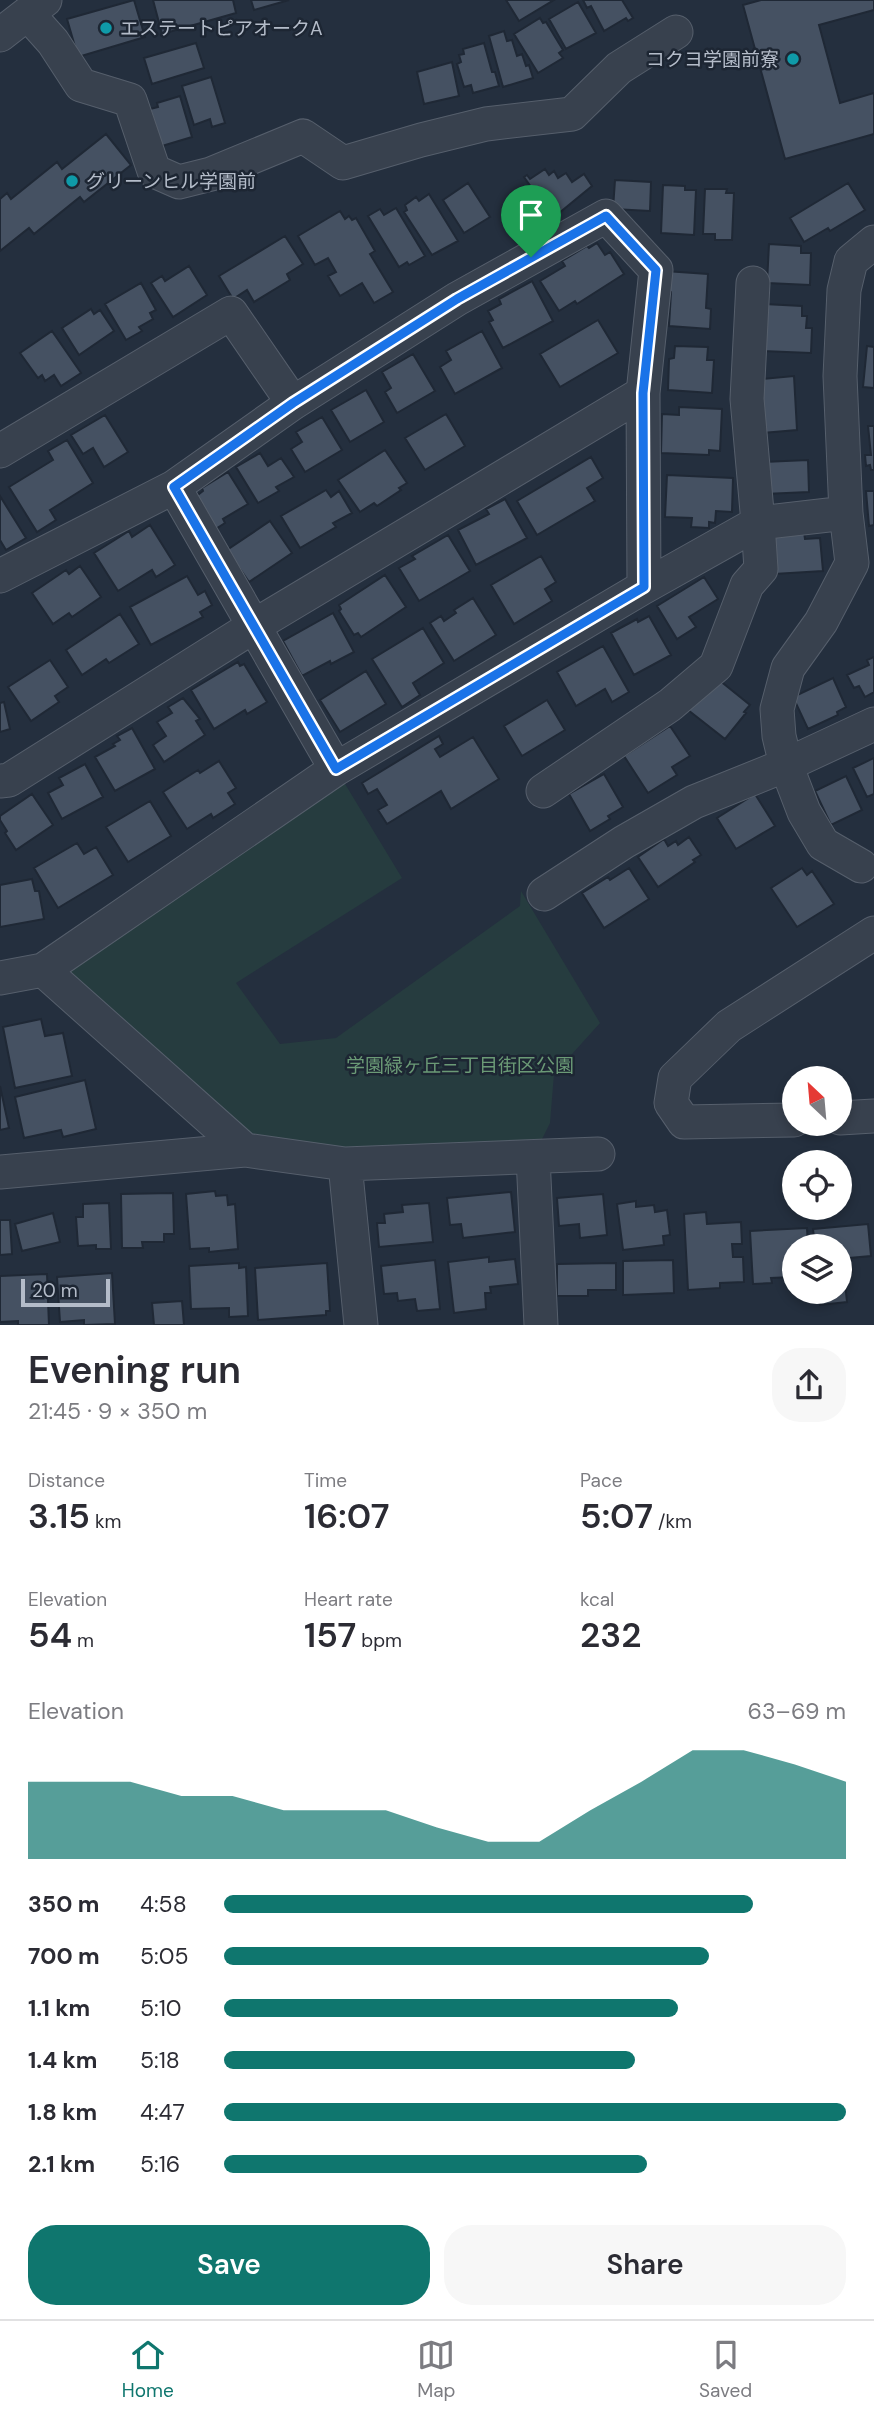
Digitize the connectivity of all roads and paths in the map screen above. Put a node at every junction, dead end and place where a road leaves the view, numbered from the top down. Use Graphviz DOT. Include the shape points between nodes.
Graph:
graph roads {
  1 [pos="36,7"];
  2 [pos="676,32"];
  3 [pos="0,35"];
  4 [pos="874,242"];
  5 [pos="752,283"];
  6 [pos="643,393"];
  7 [pos="293,403"];
  8 [pos="0,451"];
  9 [pos="174,487"];
  10 [pos="846,513"];
  11 [pos="758,523"];
  12 [pos="863,561"];
  13 [pos="0,576"];
  14 [pos="644,587"];
  15 [pos="254,626"];
  16 [pos="874,724"];
  17 [pos="786,765"];
  18 [pos="336,769"];
  19 [pos="0,781"];
  20 [pos="543,791"];
  21 [pos="861,866"];
  22 [pos="544,894"];
  23 [pos="874,933"];
  24 [pos="43,971"];
  25 [pos="0,978"];
  26 [pos="874,1116"];
  27 [pos="852,1117"];
  28 [pos="782,1120"];
  29 [pos="245,1150"];
  30 [pos="598,1154"];
  31 [pos="533,1157"];
  32 [pos="345,1164"];
  33 [pos="0,1172"];
  34 [pos="361,1325"];
  35 [pos="541,1325"];
  1 -- 2 [label="street" via="52,42 81,85 130,100 154,171 179,182 211,174 303,136 343,163 486,124 572,114 618,68"];
  1 -- 3 [label="street"];
  4 -- 10 [label="street" via="850,261 844,290 840,376"];
  5 -- 11 [label="street" via="747,399"];
  6 -- 7 [label="street" via="656,270 606,216 457,299"];
  6 -- 14 [label="street"];
  6 -- 15 [label="street"];
  7 -- 8 [label="street" via="232,313"];
  7 -- 9 [label="street"];
  9 -- 13 [label="street"];
  9 -- 15 [label="street"];
  10 -- 11 [label="street"];
  10 -- 12 [label="street"];
  11 -- 14 [label="street"];
  11 -- 20 [label="street" via="761,569 747,585 716,666 670,705"];
  12 -- 17 [label="street" via="788,668 777,709"];
  14 -- 18 [label="street"];
  15 -- 18 [label="street"];
  15 -- 19 [label="street" via="9,780"];
  16 -- 17 [label="street"];
  17 -- 21 [label="street" via="823,845"];
  17 -- 22 [label="street" via="694,802"];
  18 -- 24 [label="street"];
  23 -- 28 [label="street" via="729,1026 675,1078 671,1103 684,1122"];
  24 -- 25 [label="street"];
  24 -- 29 [label="street"];
  26 -- 27 [label="street"];
  29 -- 32 [label="street"];
  29 -- 33 [label="street"];
  30 -- 31 [label="street"];
  31 -- 32 [label="street"];
  31 -- 35 [label="street"];
  32 -- 34 [label="street"];
}
